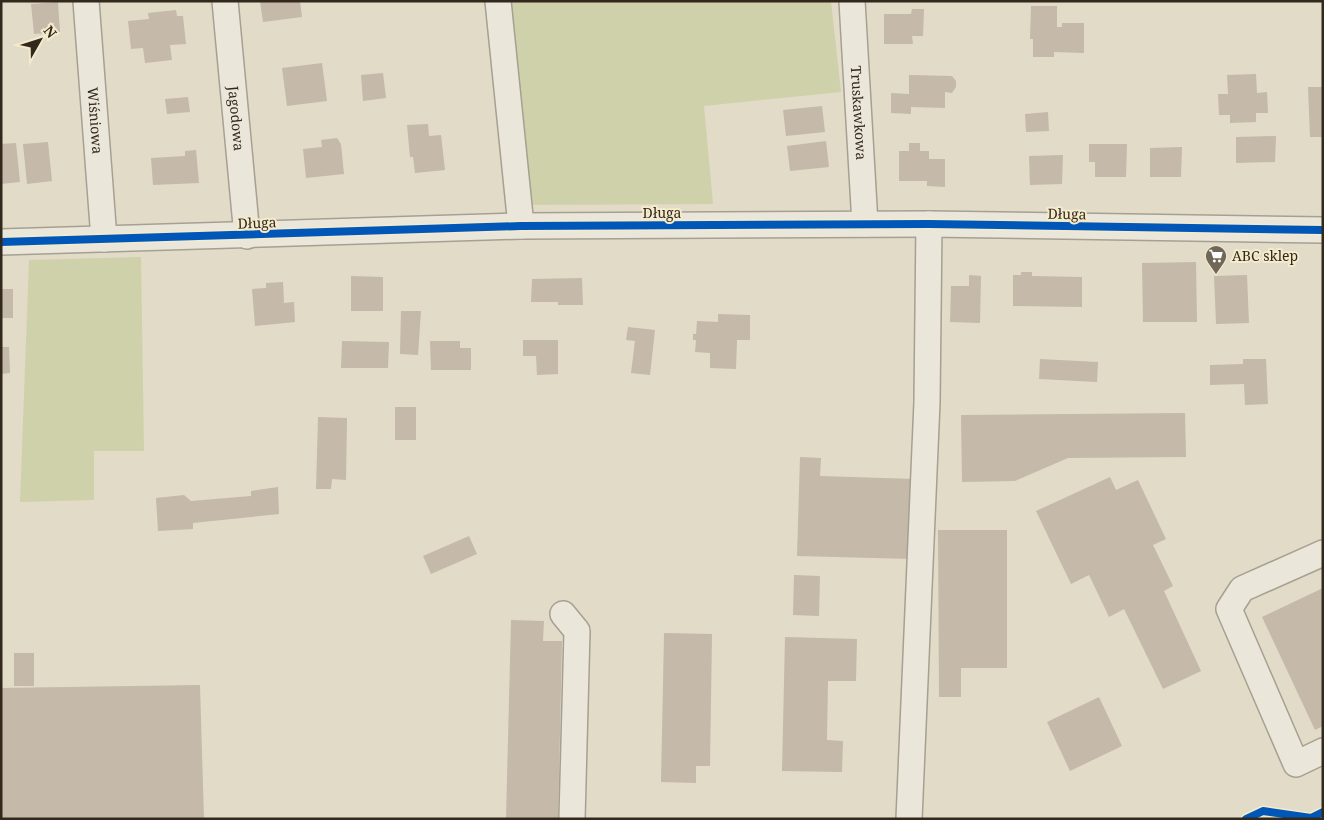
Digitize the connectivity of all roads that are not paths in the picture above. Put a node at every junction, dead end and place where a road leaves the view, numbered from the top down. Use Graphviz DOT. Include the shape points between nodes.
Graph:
graph roads {
  1 [pos="86,1"];
  2 [pos="225,1"];
  3 [pos="498,1"];
  4 [pos="852,1"];
  5 [pos="864,224"];
  6 [pos="929,224"];
  7 [pos="521,226"];
  8 [pos="1323,230"];
  9 [pos="248,236"];
  10 [pos="104,239"];
  11 [pos="1,242"];
  12 [pos="1323,553"];
  13 [pos="563,614"];
  14 [pos="1323,752"];
  15 [pos="572,819"];
  16 [pos="909,819"];
  1 -- 10 [label="street, Wiśniowa"];
  2 -- 9 [label="street, Jagodowa"];
  3 -- 7 [label="street"];
  4 -- 5 [label="street, Truskawkowa"];
  5 -- 6 [label="street, Długa"];
  5 -- 7 [label="street, Długa"];
  6 -- 8 [label="street, Długa"];
  6 -- 16 [label="street" via="927,402"];
  7 -- 9 [label="street, Długa"];
  9 -- 10 [label="street, Długa"];
  10 -- 11 [label="street, Długa"];
  12 -- 14 [label="street" via="1242,589 1229,609 1296,764"];
  13 -- 15 [label="street" via="576,631"];
}
